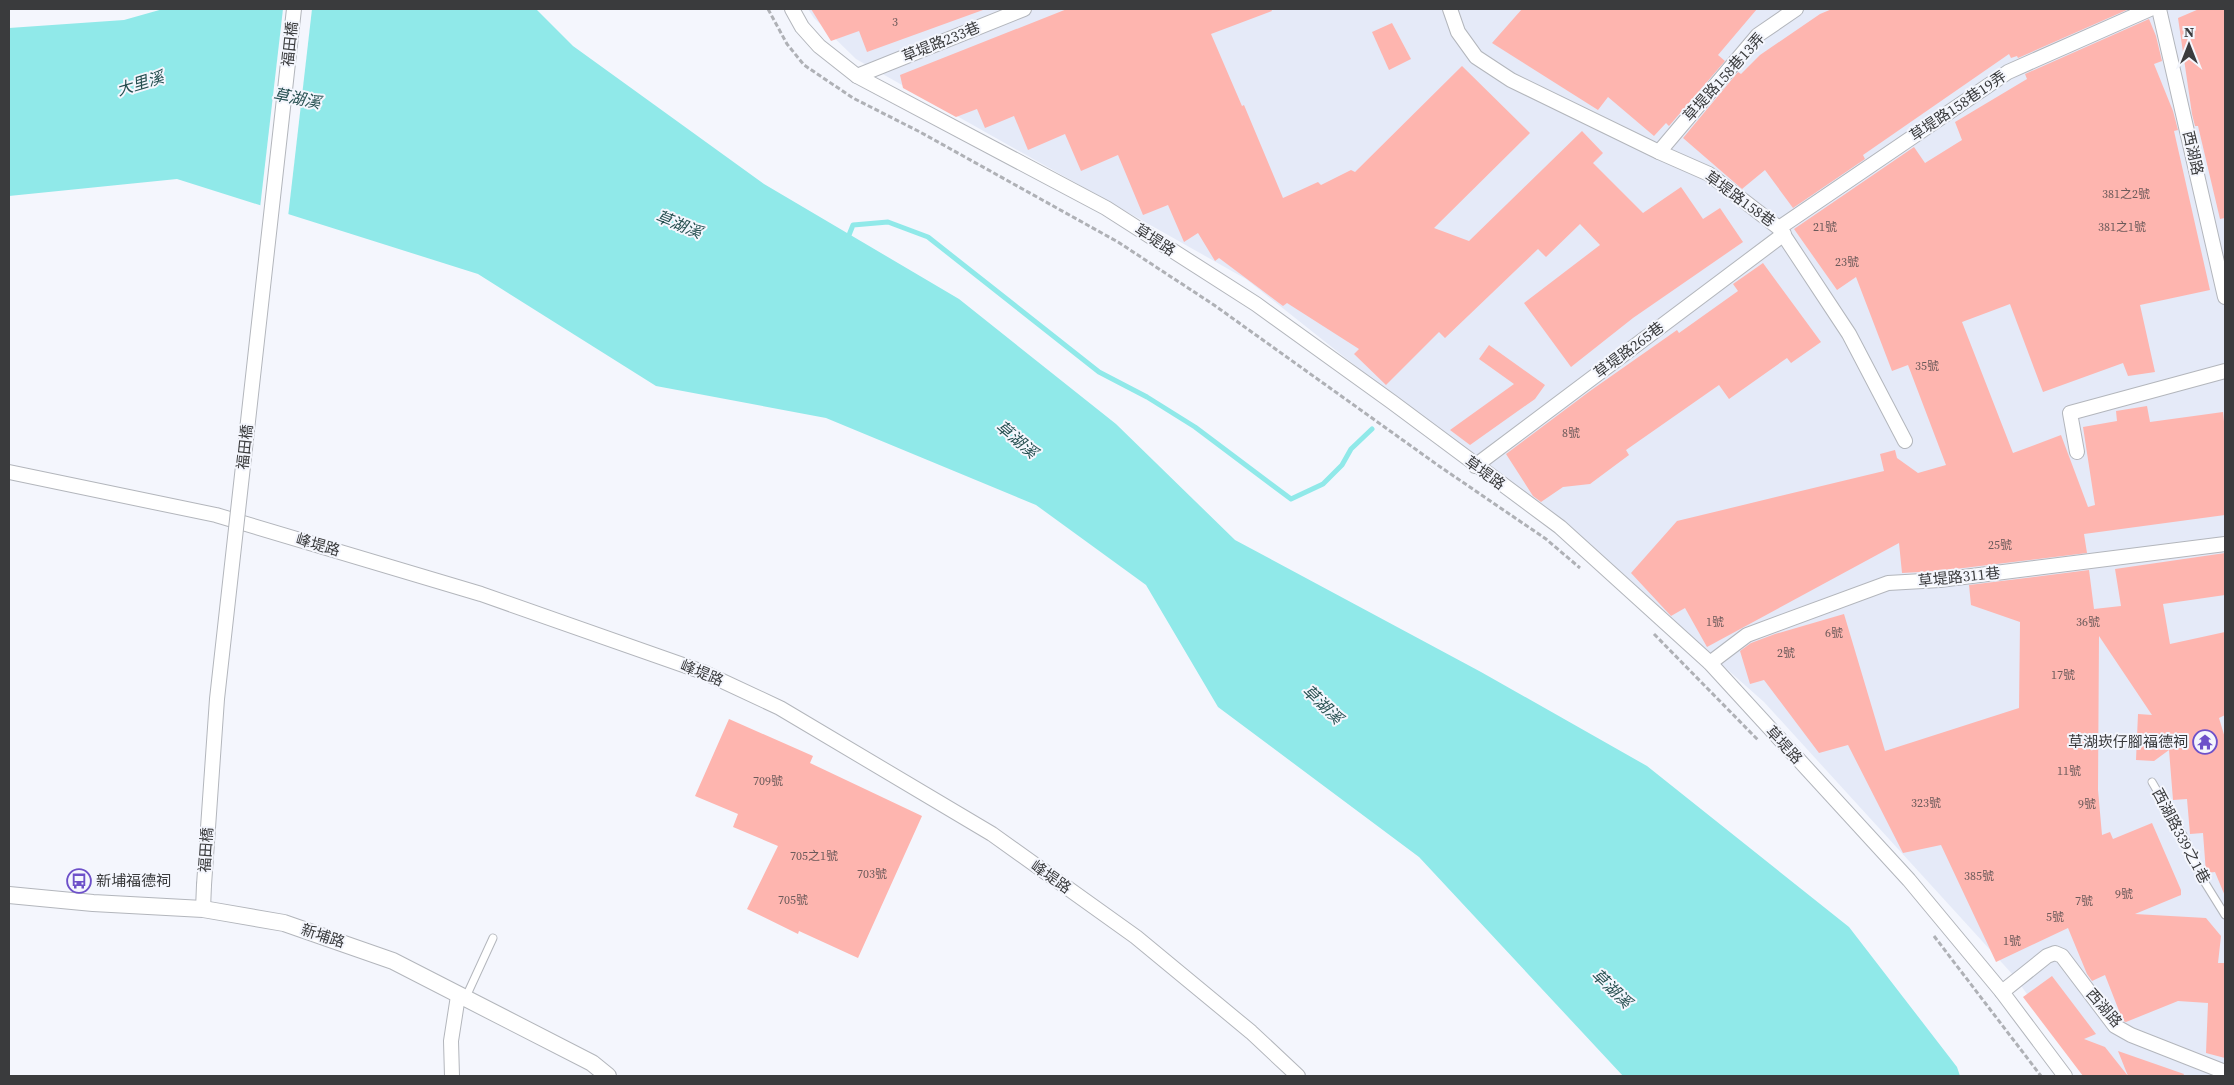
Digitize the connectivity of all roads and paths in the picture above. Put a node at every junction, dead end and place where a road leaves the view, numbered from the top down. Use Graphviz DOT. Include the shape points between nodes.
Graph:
graph roads {
  1 [pos="294,9"];
  2 [pos="768,9"];
  3 [pos="792,9"];
  4 [pos="1024,9"];
  5 [pos="1450,9"];
  6 [pos="1796,9"];
  7 [pos="2150,9"];
  8 [pos="2159,9"];
  9 [pos="857,76"];
  10 [pos="1659,152"];
  11 [pos="1782,231"];
  12 [pos="2225,297"];
  13 [pos="2225,371"];
  14 [pos="1905,442"];
  15 [pos="2077,452"];
  16 [pos="1475,466"];
  17 [pos="9,472"];
  18 [pos="2225,544"];
  19 [pos="1584,571"];
  20 [pos="1650,631"];
  21 [pos="1710,664"];
  22 [pos="1760,742"];
  23 [pos="2152,782"];
  24 [pos="9,895"];
  25 [pos="203,909"];
  26 [pos="2225,915"];
  27 [pos="1931,932"];
  28 [pos="492,938"];
  29 [pos="2002,992"];
  30 [pos="462,998"];
  31 [pos="2225,1072"];
  32 [pos="452,1076"];
  33 [pos="608,1076"];
  34 [pos="1298,1076"];
  35 [pos="2041,1076"];
  36 [pos="2065,1076"];
  1 -- 25 [label="street, 福田橋, bridge" via="216,699"];
  2 -- 19 [label="path" via="786,44 804,65 853,98 1118,242 1214,305 1546,539"];
  3 -- 9 [label="street, 草堤路" via="802,28 819,46"];
  4 -- 9 [label="street, 草堤路233巷"];
  5 -- 10 [label="street, 草堤路158巷" via="1458,32 1476,57 1511,80"];
  6 -- 10 [label="street, 草堤路158巷13弄" via="1758,35"];
  7 -- 11 [label="street, 草堤路158巷19弄" via="2008,72"];
  8 -- 12 [label="street, 西湖路"];
  9 -- 16 [label="street, 草堤路" via="1106,208 1256,304"];
  10 -- 11 [label="street, 草堤路158巷" via="1709,174"];
  11 -- 14 [label="street, 草堤路158巷" via="1849,334"];
  11 -- 16 [label="street, 草堤路265巷"];
  13 -- 15 [label="street" via="2070,412"];
  16 -- 21 [label="street, 草堤路" via="1560,527"];
  17 -- 34 [label="street, 峰堤路" via="216,515 472,591 702,672 780,708 992,834 1136,937 1251,1032"];
  18 -- 21 [label="street, 草堤路311巷" via="1888,584 1747,635"];
  20 -- 22 [label="path"];
  21 -- 29 [label="street, 草堤路" via="1909,880"];
  23 -- 26 [label="lane, 西湖路339之1巷"];
  24 -- 25 [label="street, 新埔路" via="93,904"];
  25 -- 30 [label="street, 新埔路" via="284,923 346,943 393,961"];
  27 -- 35 [label="path"];
  28 -- 30 [label="lane"];
  29 -- 31 [label="street, 西湖路" via="2048,956 2062,956 2115,1026"];
  29 -- 36 [label="street, 草堤路"];
  30 -- 32 [label="street" via="451,1041"];
  30 -- 33 [label="street, 新埔路" via="592,1064"];
}
